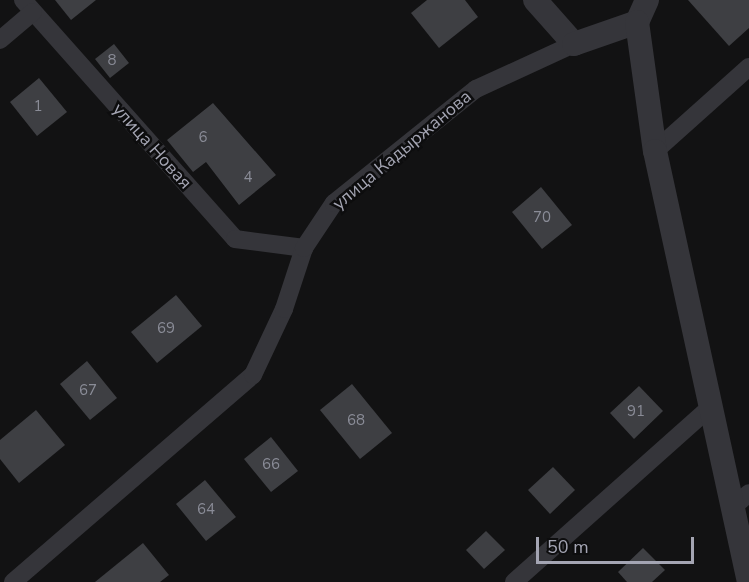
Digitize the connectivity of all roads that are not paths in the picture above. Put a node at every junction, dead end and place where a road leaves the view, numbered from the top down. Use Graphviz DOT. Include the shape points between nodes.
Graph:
graph roads {
  1 [pos="535,0"];
  2 [pos="28,6"];
  3 [pos="642,11"];
  4 [pos="0,40"];
  5 [pos="574,44"];
  6 [pos="749,67"];
  7 [pos="655,151"];
  8 [pos="304,248"];
  9 [pos="709,408"];
  10 [pos="741,500"];
  11 [pos="13,582"];
  12 [pos="514,582"];
  13 [pos="749,582"];
  1 -- 5 [label="street"];
  2 -- 4 [label="street"];
  2 -- 8 [label="street, улица Новая" via="235,239"];
  3 -- 5 [label="street, улица Кадыржанова"];
  3 -- 7 [label="street"];
  5 -- 8 [label="street, улица Кадыржанова" via="476,88 334,203"];
  6 -- 7 [label="street"];
  7 -- 9 [label="street"];
  8 -- 11 [label="street, улица Кадыржанова" via="284,309 253,375"];
  9 -- 10 [label="street"];
  9 -- 12 [label="street"];
  10 -- 13 [label="street"];
}
